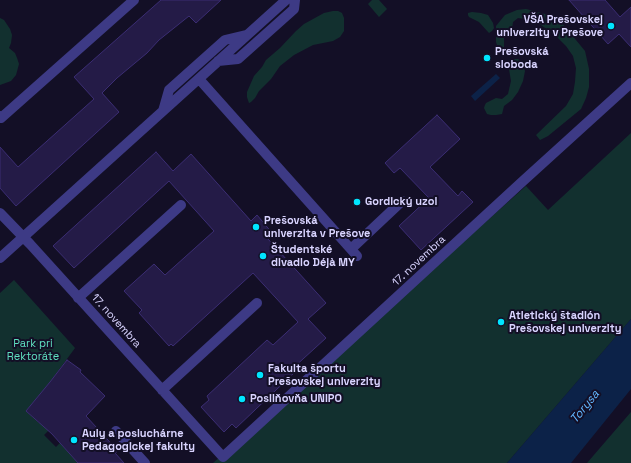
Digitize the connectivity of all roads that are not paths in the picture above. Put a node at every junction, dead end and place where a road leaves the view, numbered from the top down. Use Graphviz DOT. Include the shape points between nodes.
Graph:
graph roads {
  1 [pos="134,0"];
  2 [pos="286,0"];
  3 [pos="295,0"];
  4 [pos="248,34"];
  5 [pos="218,61"];
  6 [pos="199,79"];
  7 [pos="631,83"];
  8 [pos="163,111"];
  9 [pos="0,116"];
  10 [pos="402,201"];
  11 [pos="180,205"];
  12 [pos="0,213"];
  13 [pos="23,237"];
  14 [pos="0,258"];
  15 [pos="78,298"];
  16 [pos="257,303"];
  17 [pos="162,390"];
  18 [pos="116,431"];
  19 [pos="221,460"];
  20 [pos="145,463"];
  1 -- 9 [label="street" via="2,118"];
  2 -- 4 [label="street"];
  3 -- 5 [label="street" via="294,9 238,59"];
  4 -- 5 [label="street"];
  4 -- 8 [label="street" via="225,40 169,90"];
  5 -- 6 [label="street"];
  6 -- 8 [label="street"];
  6 -- 10 [label="street" via="354,252"];
  7 -- 19 [label="street, 17. novembra"];
  8 -- 13 [label="street"];
  11 -- 15 [label="street"];
  12 -- 13 [label="street, 17. novembra"];
  13 -- 14 [label="street"];
  13 -- 15 [label="street, 17. novembra"];
  15 -- 17 [label="street, 17. novembra"];
  16 -- 17 [label="street"];
  17 -- 19 [label="street, 17. novembra"];
  18 -- 20 [label="street"];
}
